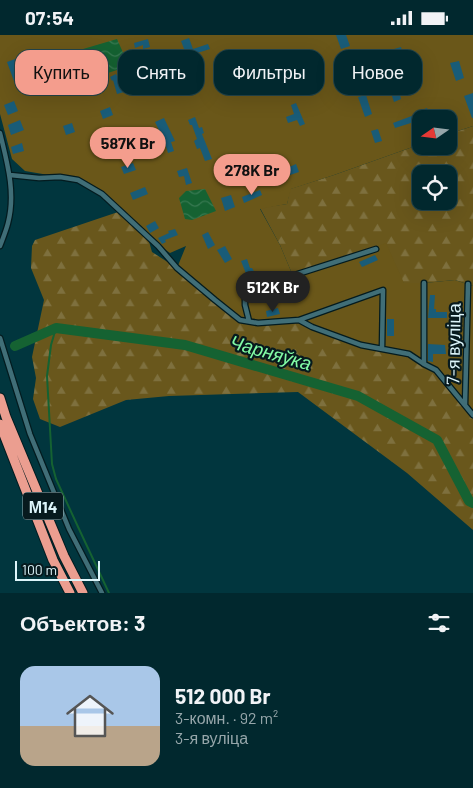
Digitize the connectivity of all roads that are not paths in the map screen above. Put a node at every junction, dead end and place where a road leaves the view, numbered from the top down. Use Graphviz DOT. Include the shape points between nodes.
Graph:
graph roads {
  1 [pos="0,133"];
  2 [pos="10,175"];
  3 [pos="0,246"];
  4 [pos="376,249"];
  5 [pos="424,283"];
  6 [pos="468,285"];
  7 [pos="298,320"];
  8 [pos="249,321"];
  9 [pos="0,339"];
  10 [pos="382,349"];
  11 [pos="424,364"];
  12 [pos="0,398"];
  13 [pos="465,405"];
  14 [pos="473,415"];
  15 [pos="0,424"];
  16 [pos="70,593"];
  17 [pos="83,593"];
  18 [pos="102,593"];
  1 -- 2 [label="street"];
  2 -- 3 [label="street" via="11,201"];
  2 -- 8 [label="street" via="78,180 102,194 180,270 240,320"];
  4 -- 8 [label="street" via="245,293"];
  5 -- 11 [label="street"];
  6 -- 13 [label="street, 7-я вуліца"];
  7 -- 8 [label="street"];
  7 -- 10 [label="street" via="361,345"];
  7 -- 10 [label="street" via="383,290"];
  9 -- 18 [label="street" via="30,434 69,529"];
  10 -- 11 [label="street" via="408,354"];
  11 -- 13 [label="street" via="436,370"];
  12 -- 17 [label="highway, М14" via="64,556"];
  13 -- 14 [label="street"];
  15 -- 16 [label="highway, М14" via="53,560"];
}
